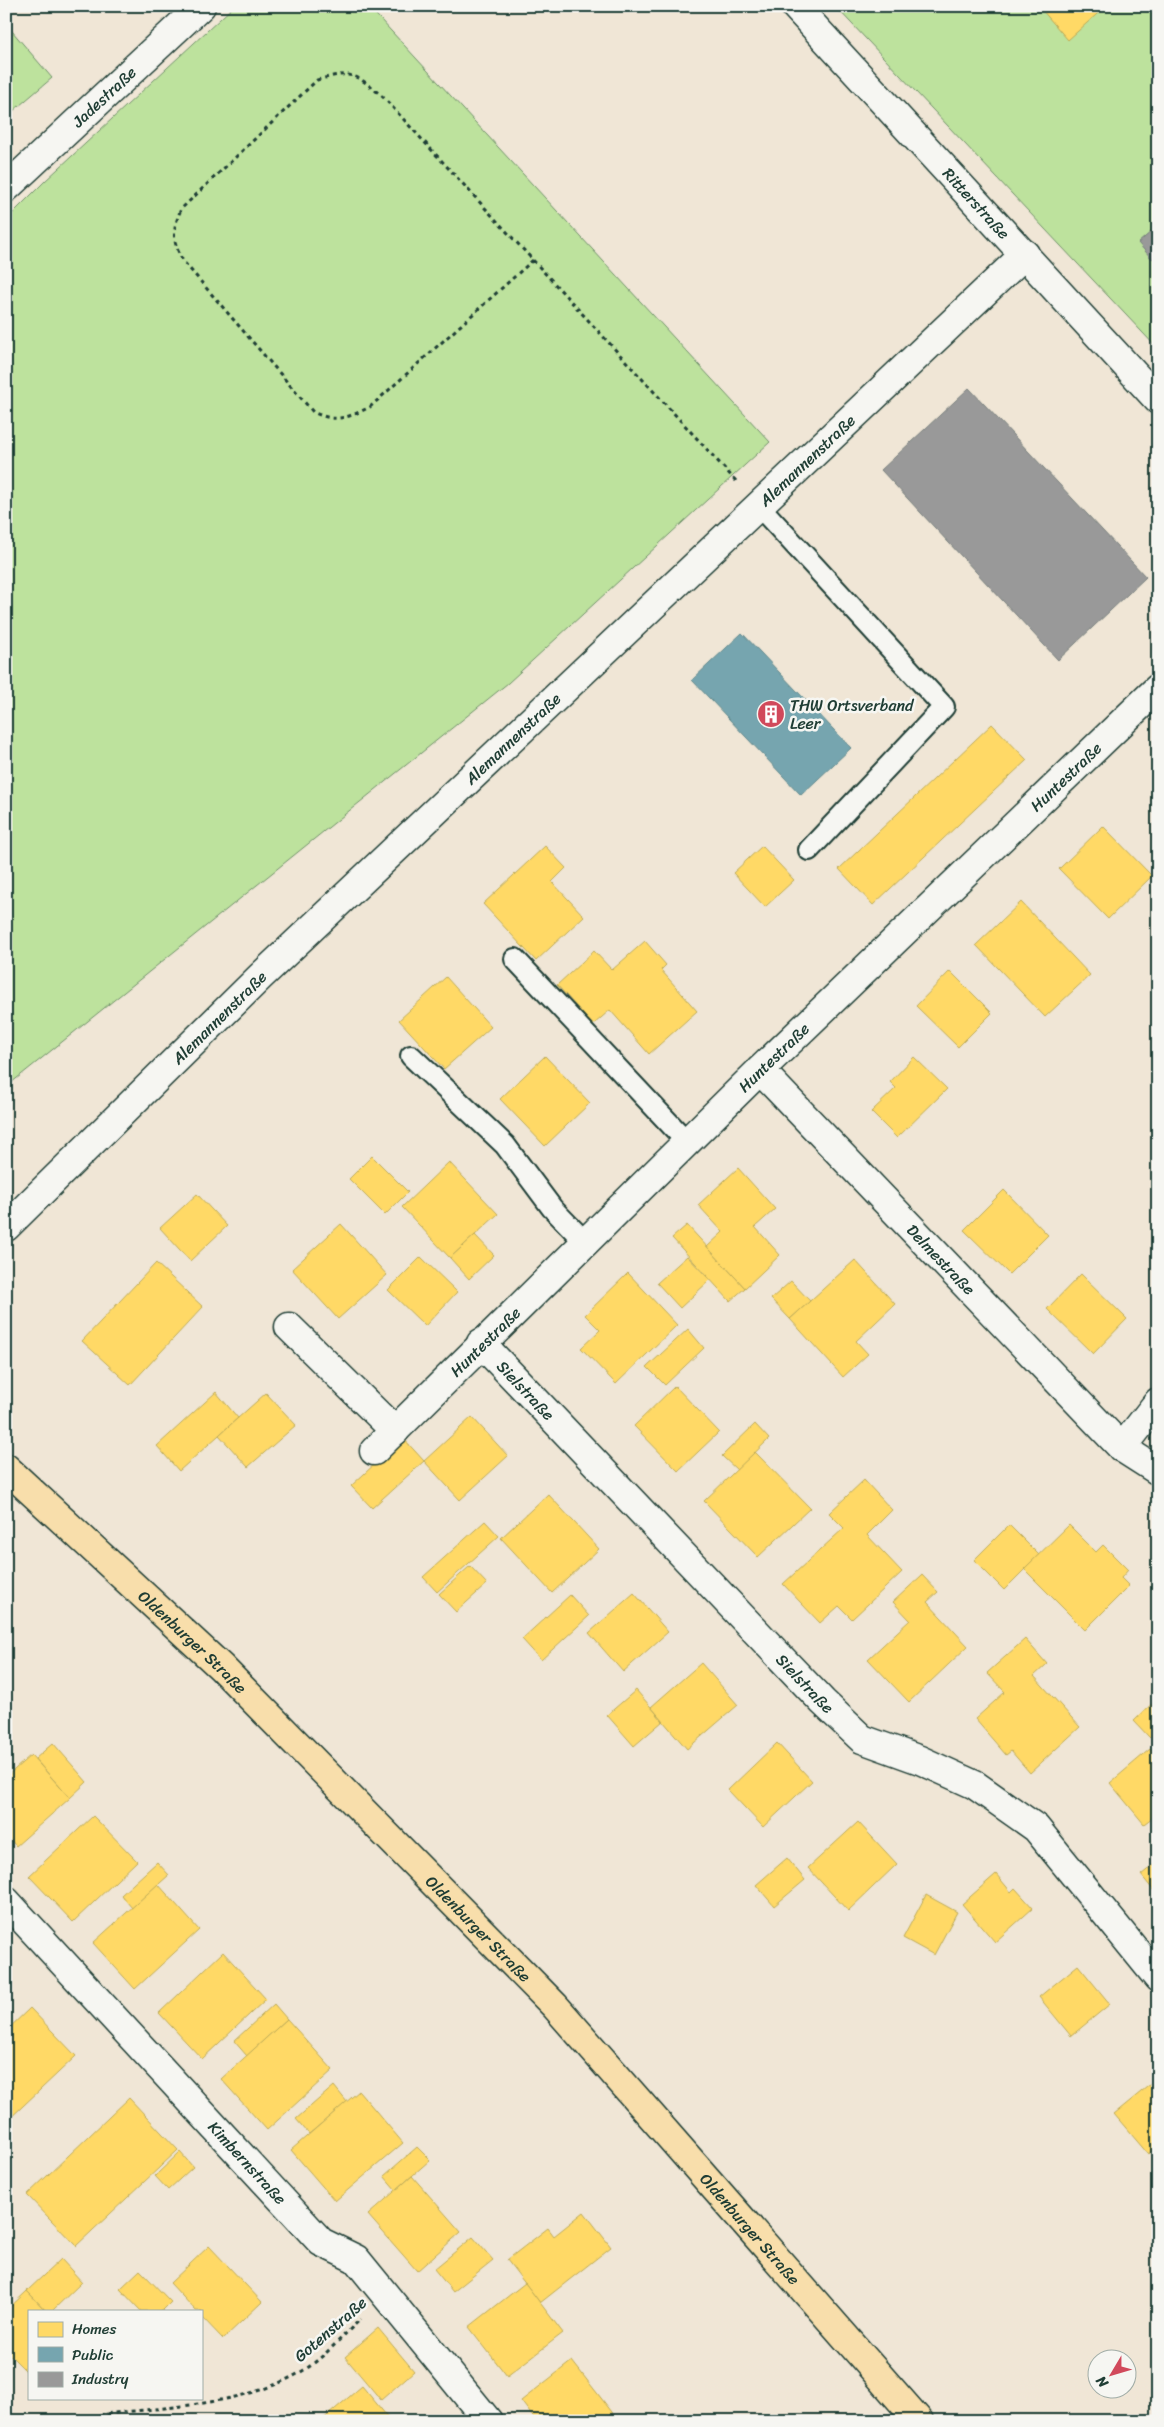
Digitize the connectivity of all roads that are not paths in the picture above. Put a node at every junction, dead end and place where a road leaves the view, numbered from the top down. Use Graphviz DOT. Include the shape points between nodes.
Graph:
graph roads {
  1 [pos="201,6"];
  2 [pos="795,6"];
  3 [pos="6,188"];
  4 [pos="1024,254"];
  5 [pos="1158,400"];
  6 [pos="759,506"];
  7 [pos="1158,688"];
  8 [pos="809,850"];
  9 [pos="515,959"];
  10 [pos="411,1056"];
  11 [pos="760,1070"];
  12 [pos="687,1142"];
  13 [pos="6,1227"];
  14 [pos="585,1242"];
  15 [pos="288,1327"];
  16 [pos="482,1343"];
  17 [pos="1158,1402"];
  18 [pos="395,1431"];
  19 [pos="1122,1448"];
  20 [pos="374,1450"];
  21 [pos="6,1468"];
  22 [pos="1158,1471"];
  23 [pos="6,1901"];
  24 [pos="1158,1978"];
  25 [pos="488,2421"];
  26 [pos="919,2421"];
  1 -- 3 [label="street, Jadestraße"];
  2 -- 4 [label="street, Ritterstraße"];
  4 -- 5 [label="street, Ritterstraße"];
  4 -- 6 [label="street, Alemannenstraße"];
  6 -- 8 [label="lane" via="944,708"];
  6 -- 13 [label="street, Alemannenstraße" via="260,977"];
  7 -- 11 [label="street, Huntestraße"];
  9 -- 12 [label="lane"];
  10 -- 14 [label="lane" via="506,1144 552,1208"];
  11 -- 12 [label="street, Huntestraße"];
  11 -- 19 [label="street, Delmestraße"];
  12 -- 14 [label="street, Huntestraße"];
  14 -- 16 [label="street, Huntestraße"];
  15 -- 18 [label="street"];
  16 -- 18 [label="street, Huntestraße"];
  16 -- 24 [label="street, Sielstraße" via="823,1702 862,1739 975,1785 1036,1828"];
  17 -- 19 [label="street"];
  18 -- 20 [label="street, Huntestraße"];
  19 -- 22 [label="street, Delmestraße"];
  21 -- 26 [label="main road, Oldenburger Straße" via="221,1667 555,2006"];
  23 -- 25 [label="street, Kimbernstraße" via="321,2242 356,2259"];
}
